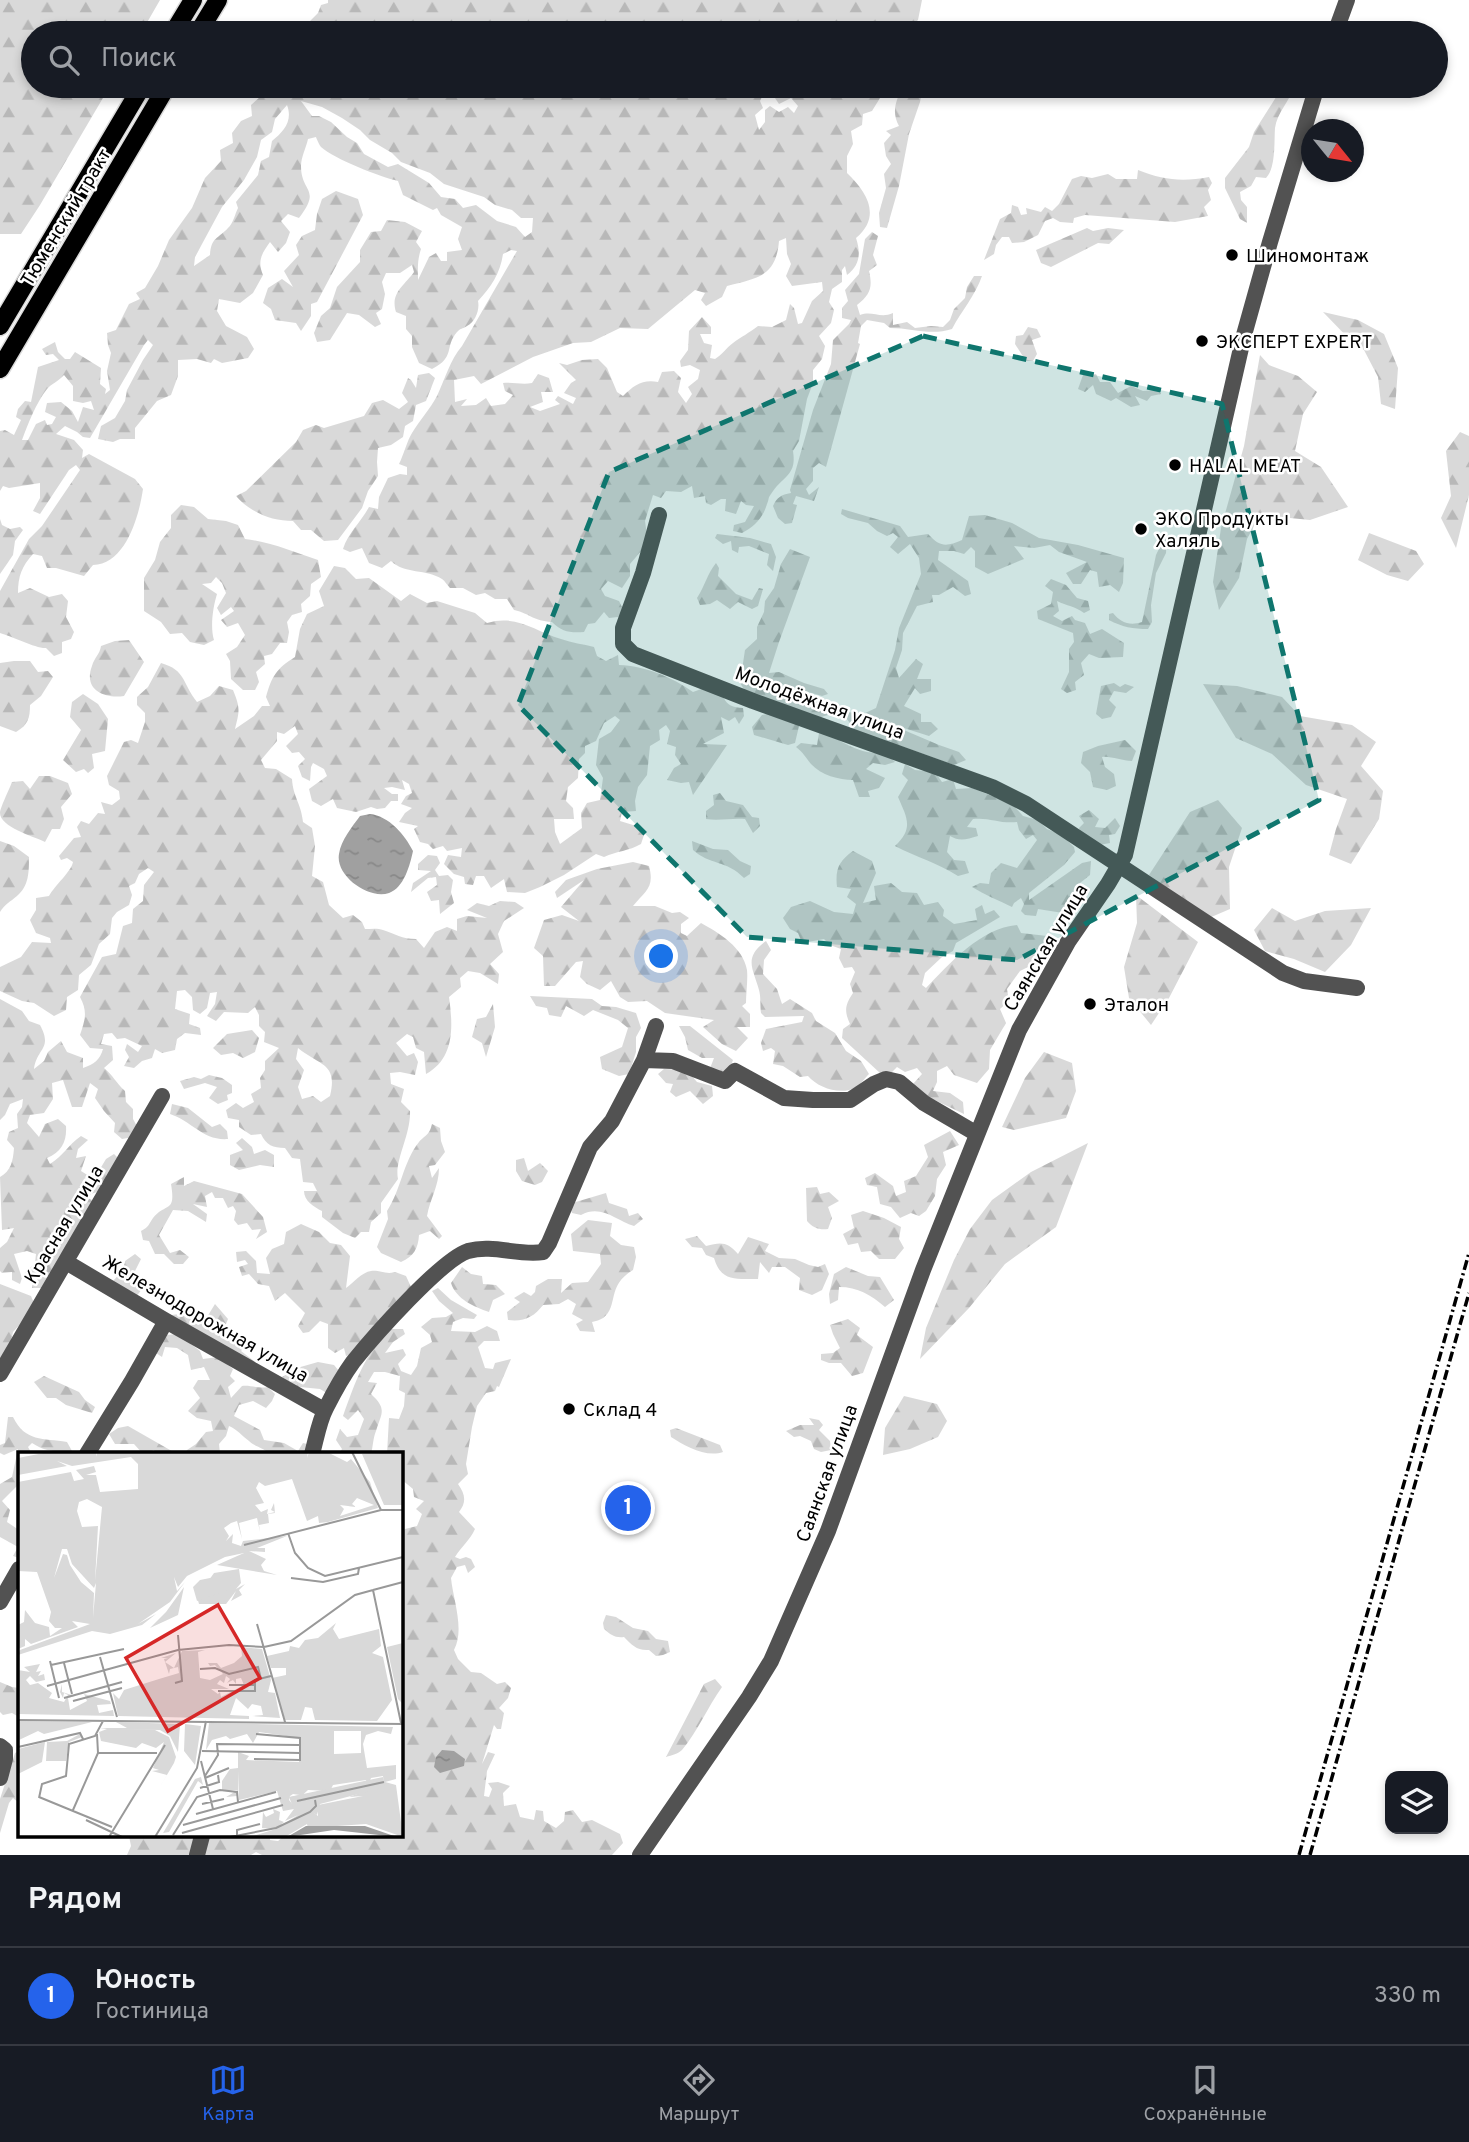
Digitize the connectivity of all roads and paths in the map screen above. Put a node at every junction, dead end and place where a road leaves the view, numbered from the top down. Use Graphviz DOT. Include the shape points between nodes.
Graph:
graph roads {
  1 [pos="193,0"];
  2 [pos="218,0"];
  3 [pos="1347,0"];
  4 [pos="180,21"];
  5 [pos="205,21"];
  6 [pos="1339,21"];
  7 [pos="135,98"];
  8 [pos="160,98"];
  9 [pos="1313,98"];
  10 [pos="0,326"];
  11 [pos="0,369"];
  12 [pos="659,515"];
  13 [pos="1119,866"];
  14 [pos="1357,988"];
  15 [pos="656,1026"];
  16 [pos="644,1060"];
  17 [pos="162,1096"];
  18 [pos="978,1134"];
  19 [pos="66,1262"];
  20 [pos="166,1321"];
  21 [pos="0,1374"];
  22 [pos="324,1410"];
  23 [pos="88,1452"];
  24 [pos="313,1452"];
  25 [pos="18,1571"];
  26 [pos="0,1602"];
  27 [pos="0,1746"];
  28 [pos="0,1778"];
  29 [pos="201,1838"];
  30 [pos="197,1855"];
  31 [pos="640,1855"];
  1 -- 4 [label="main road"];
  2 -- 5 [label="main road"];
  3 -- 6 [label="street"];
  7 -- 10 [label="main road, Тюменский тракт"];
  8 -- 11 [label="main road, Тюменский тракт"];
  9 -- 13 [label="street, Саянская улица" via="1247,322 1133,827"];
  12 -- 13 [label="street, Молодёжная улица" via="624,628 623,643 633,654 992,786"];
  13 -- 14 [label="street, Молодёжная улица" via="1283,973 1304,981"];
  13 -- 18 [label="street, Саянская улица" via="1032,1005"];
  15 -- 16 [label="street"];
  16 -- 18 [label="street" via="673,1061 725,1081 735,1071 784,1098 850,1100 886,1079 899,1082 924,1103"];
  16 -- 22 [label="street" via="612,1121 590,1147 543,1252 469,1251 452,1261 420,1288 352,1364"];
  17 -- 19 [label="street, Красная улица"];
  18 -- 31 [label="street, Саянская улица" via="828,1531 780,1642 749,1697"];
  19 -- 20 [label="street, Железнодорожная улица"];
  19 -- 21 [label="street, Красная улица"];
  20 -- 22 [label="street, Железнодорожная улица"];
  20 -- 23 [label="street"];
  22 -- 24 [label="street"];
  25 -- 26 [label="street"];
  27 -- 28 [label="street" via="5,1750"];
  29 -- 30 [label="street"];
}
